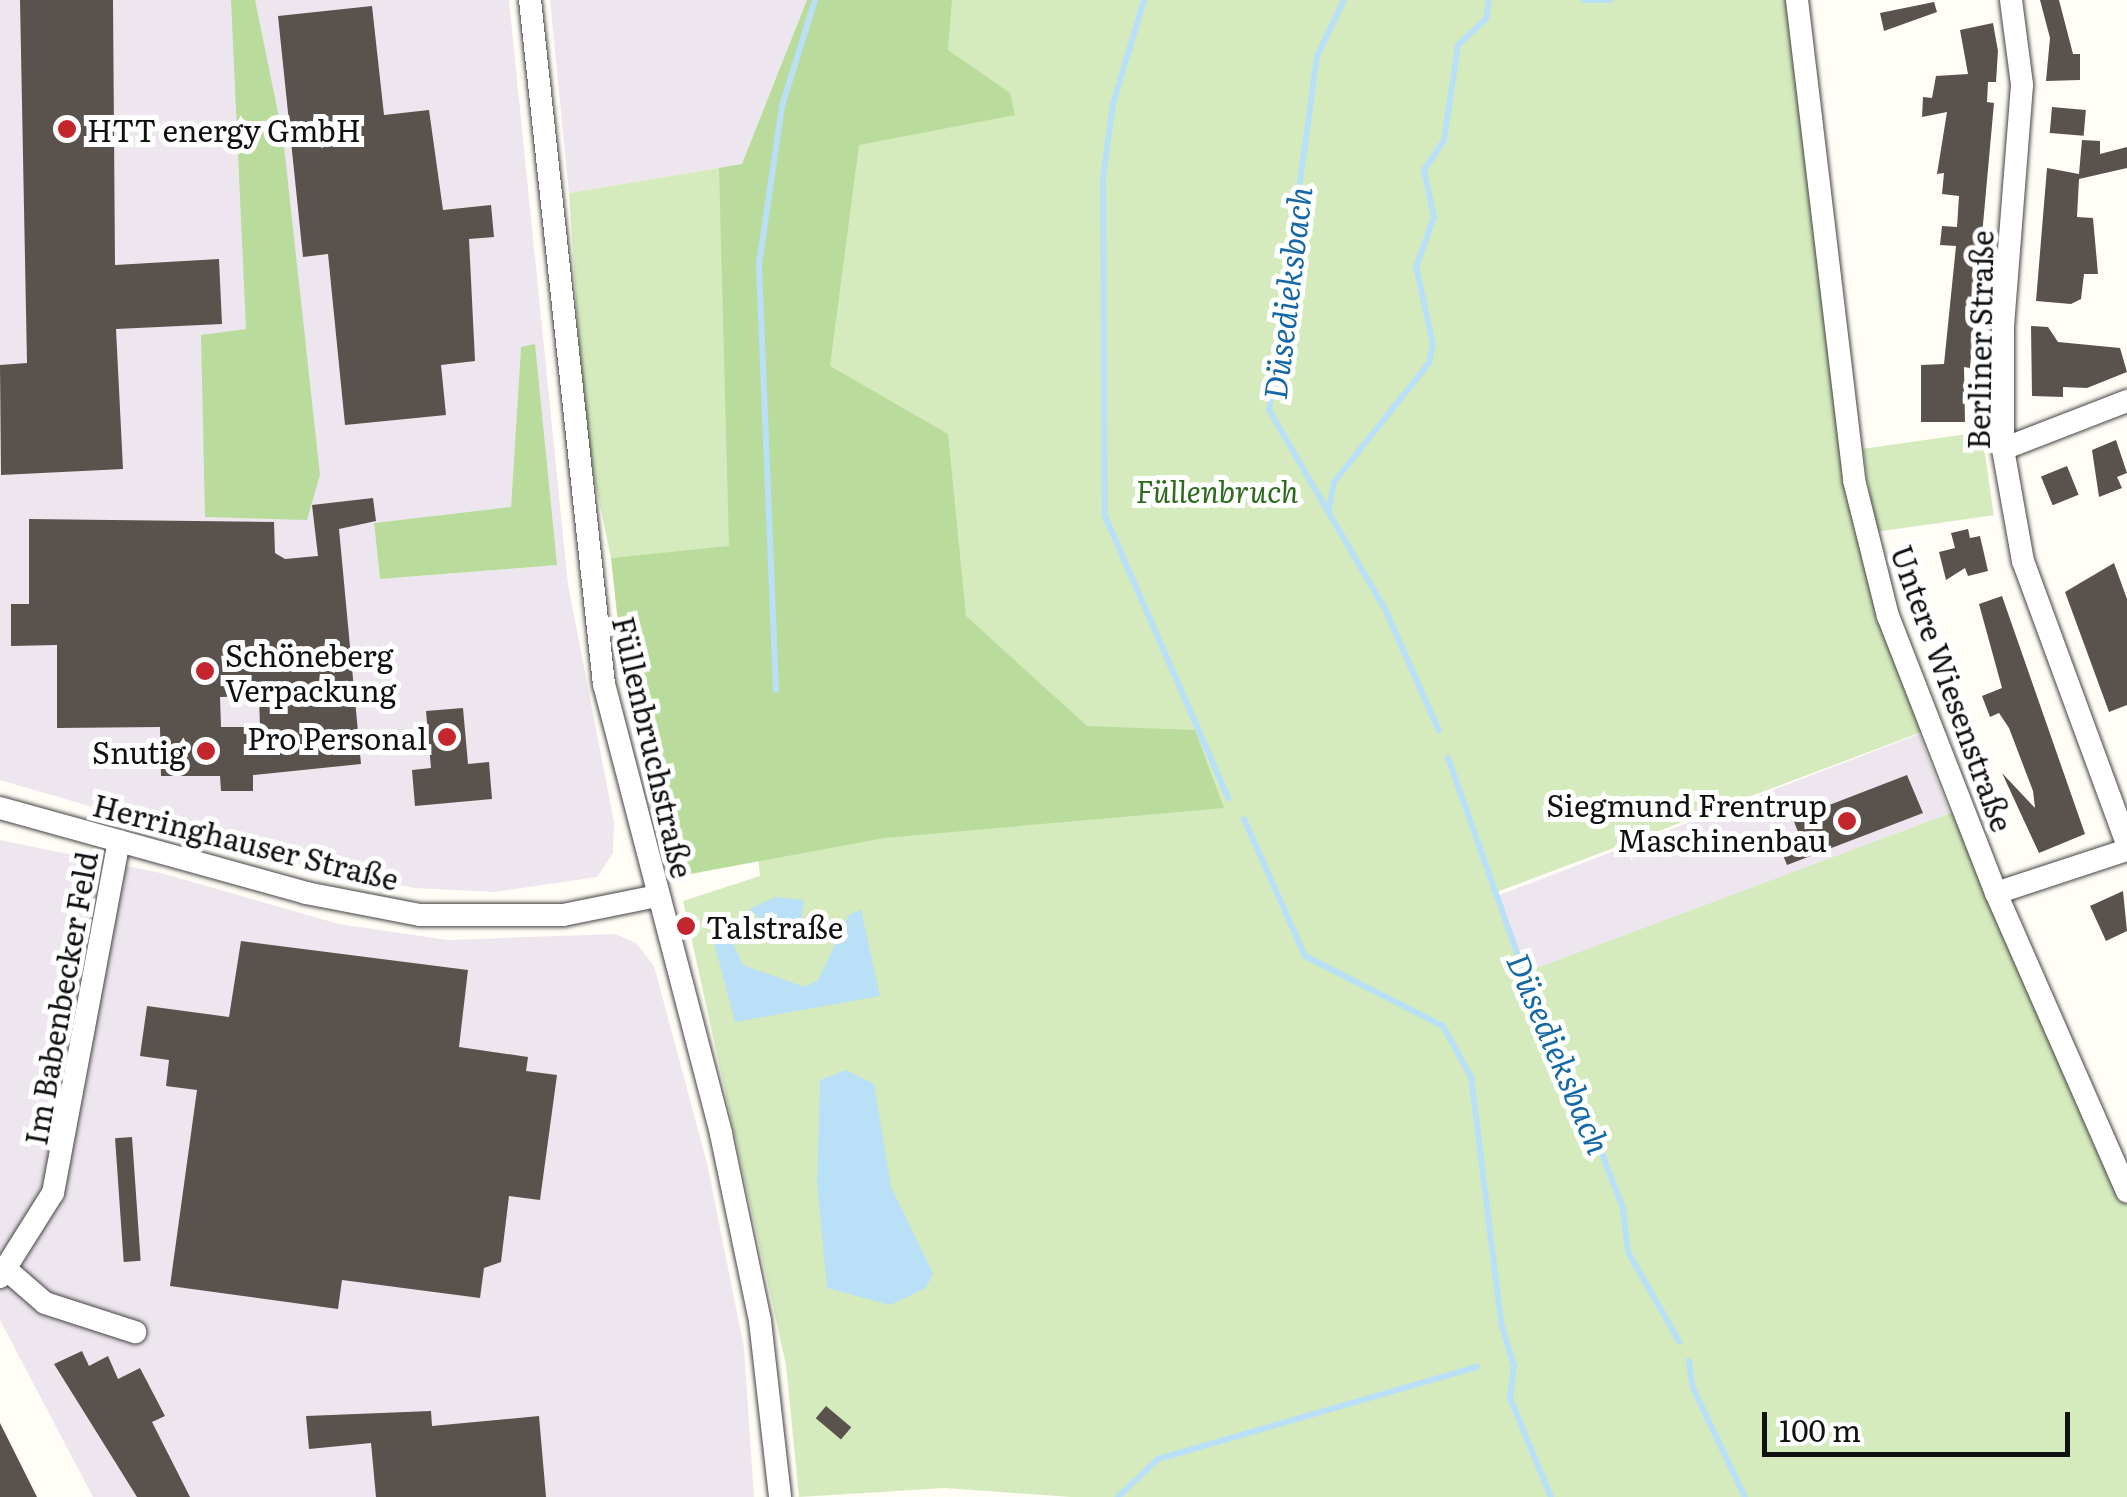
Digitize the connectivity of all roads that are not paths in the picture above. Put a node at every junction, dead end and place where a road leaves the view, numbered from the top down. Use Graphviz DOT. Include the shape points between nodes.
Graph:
graph roads {
  1 [pos="530,0"];
  2 [pos="1798,0"];
  3 [pos="2011,0"];
  4 [pos="2127,401"];
  5 [pos="2003,449"];
  6 [pos="0,808"];
  7 [pos="119,841"];
  8 [pos="2127,847"];
  9 [pos="1996,893"];
  10 [pos="657,896"];
  11 [pos="2127,1191"];
  12 [pos="3,1274"];
  13 [pos="135,1332"];
  14 [pos="780,1497"];
  1 -- 10 [label="street, Füllenbruchstraße" via="588,587"];
  2 -- 9 [label="street, Untere Wiesenstraße" via="1854,480 1888,616"];
  3 -- 5 [label="street, Berliner Straße" via="2022,84 2003,326"];
  4 -- 5 [label="street"];
  5 -- 8 [label="street, Berliner Straße" via="2023,561"];
  6 -- 7 [label="street, Herringhauser Straße"];
  7 -- 10 [label="street, Herringhauser Straße" via="420,916 564,915"];
  7 -- 12 [label="street, Im Babenbecker Feld" via="54,1193"];
  8 -- 9 [label="street"];
  9 -- 11 [label="street, Untere Wiesenstraße"];
  10 -- 14 [label="street, Füllenbruchstraße" via="747,1254"];
  12 -- 13 [label="street, Im Babenbecker Feld" via="45,1304"];
}
